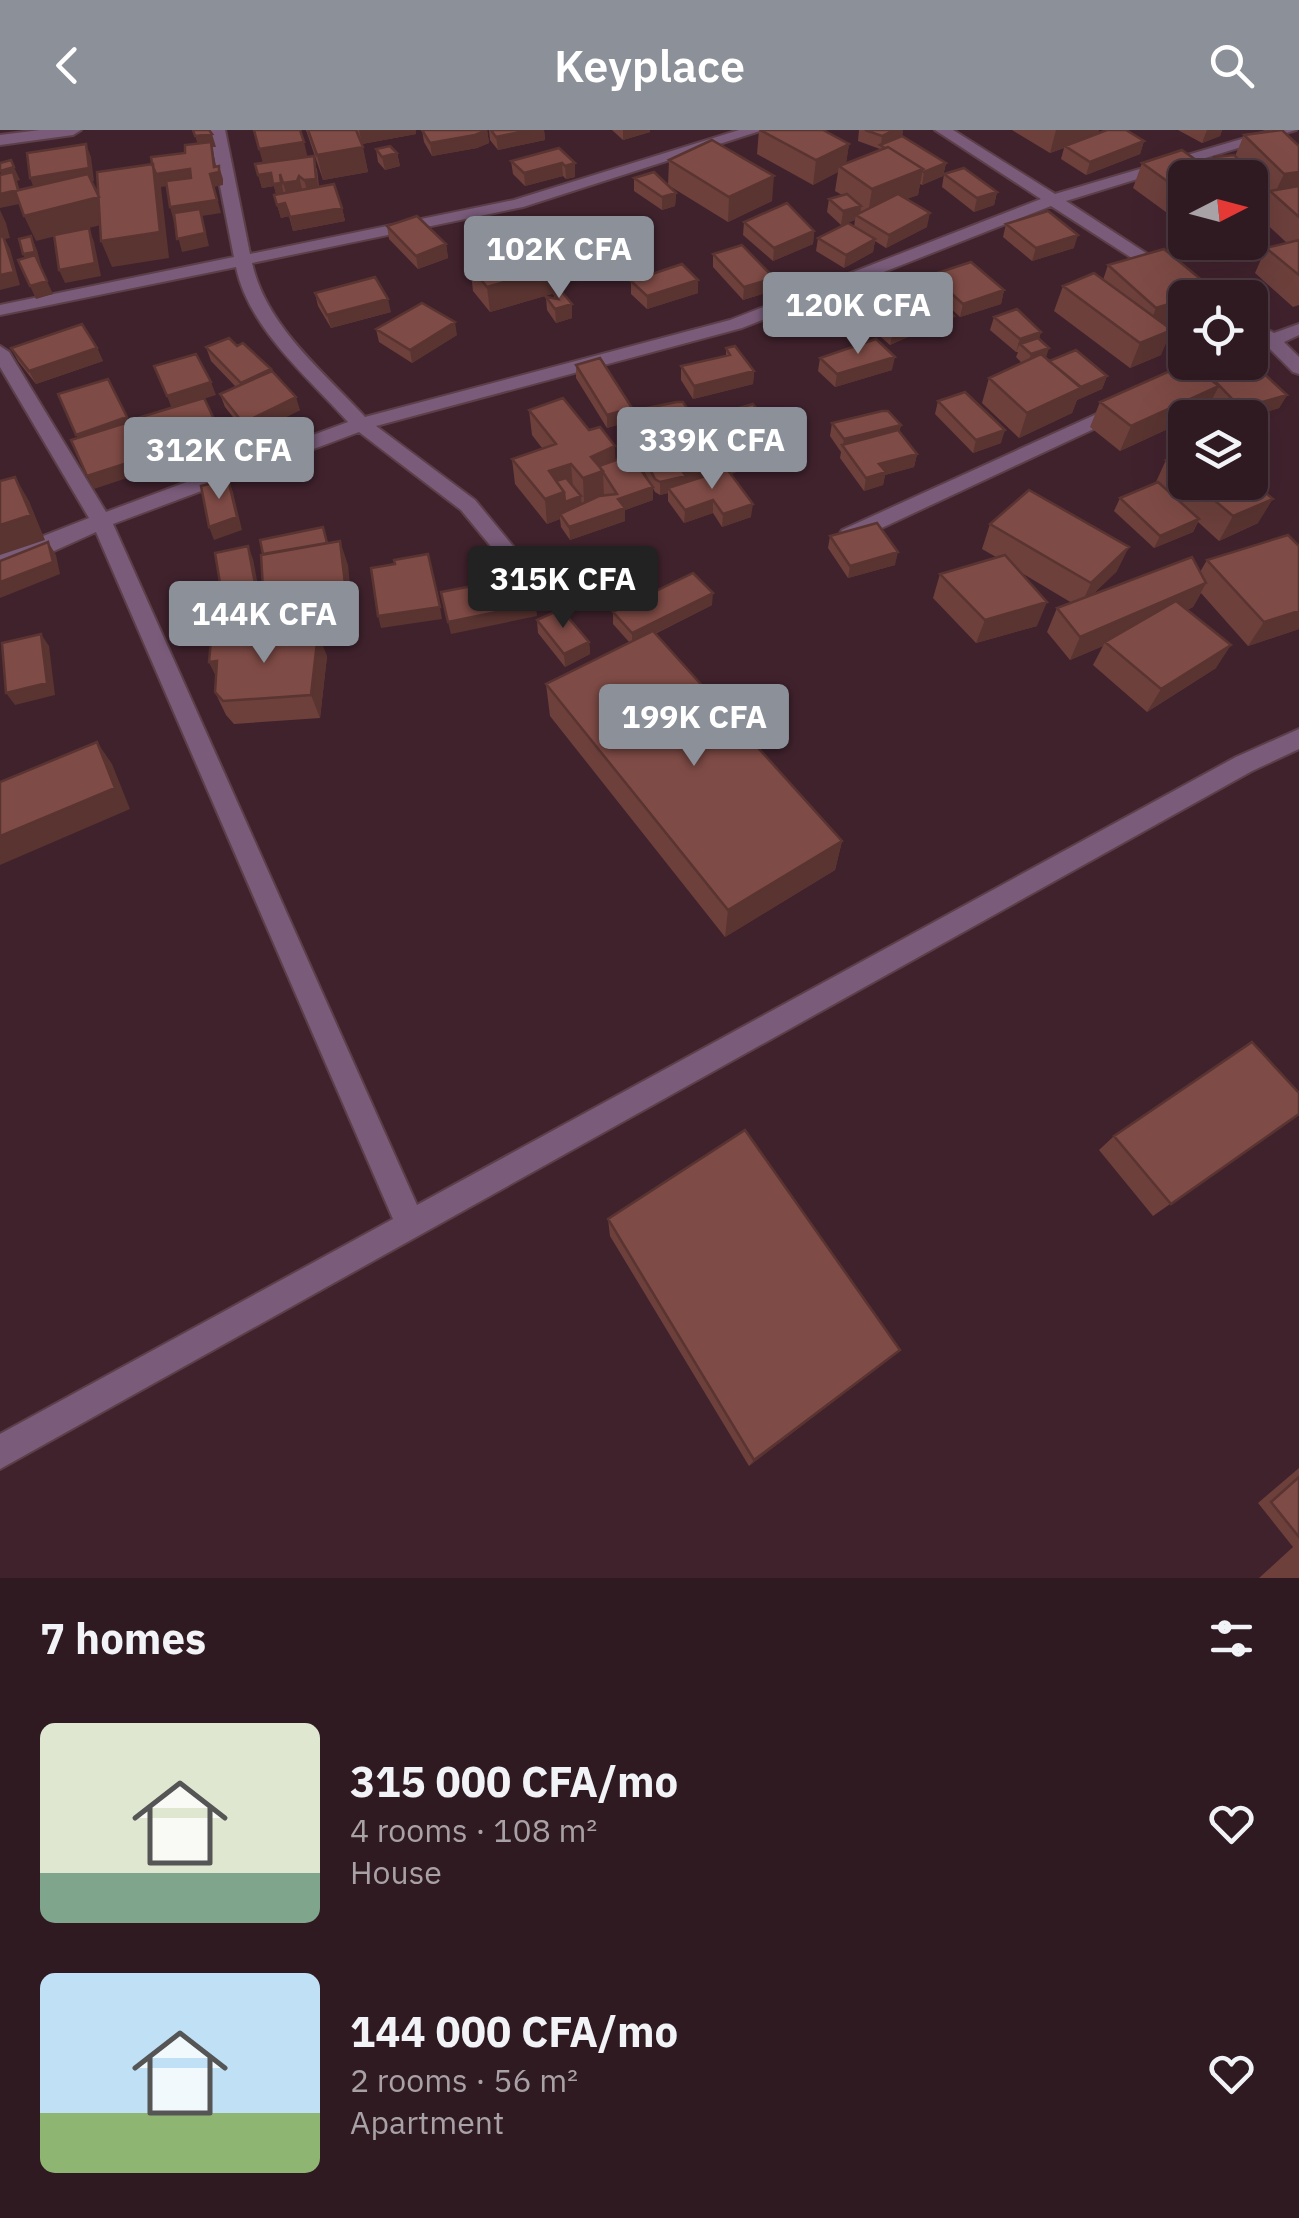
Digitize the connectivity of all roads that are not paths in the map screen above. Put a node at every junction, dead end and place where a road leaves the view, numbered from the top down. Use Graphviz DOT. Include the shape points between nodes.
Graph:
graph roads {
  1 [pos="74,130"];
  2 [pos="217,130"];
  3 [pos="755,130"];
  4 [pos="944,130"];
  5 [pos="1288,130"];
  6 [pos="0,140"];
  7 [pos="1055,198"];
  8 [pos="245,257"];
  9 [pos="1180,280"];
  10 [pos="0,310"];
  11 [pos="1299,329"];
  12 [pos="1268,337"];
  13 [pos="1271,339"];
  14 [pos="1268,340"];
  15 [pos="0,352"];
  16 [pos="1299,368"];
  17 [pos="1182,380"];
  18 [pos="361,424"];
  19 [pos="101,521"];
  20 [pos="844,538"];
  21 [pos="0,562"];
  22 [pos="519,566"];
  23 [pos="1299,738"];
  24 [pos="410,1224"];
  25 [pos="0,1452"];
  1 -- 6 [label="street"];
  2 -- 8 [label="street"];
  3 -- 8 [label="street" via="517,204"];
  4 -- 7 [label="street"];
  5 -- 7 [label="street"];
  7 -- 9 [label="street"];
  7 -- 18 [label="street" via="736,324"];
  8 -- 10 [label="street"];
  8 -- 18 [label="street" via="262,315"];
  11 -- 13 [label="street"];
  12 -- 13 [label="street"];
  13 -- 14 [label="street"];
  13 -- 16 [label="street"];
  15 -- 19 [label="street"];
  17 -- 20 [label="street"];
  18 -- 19 [label="street"];
  18 -- 22 [label="street" via="468,506"];
  19 -- 21 [label="street"];
  19 -- 24 [label="street"];
  23 -- 24 [label="street"];
  24 -- 25 [label="street"];
}
